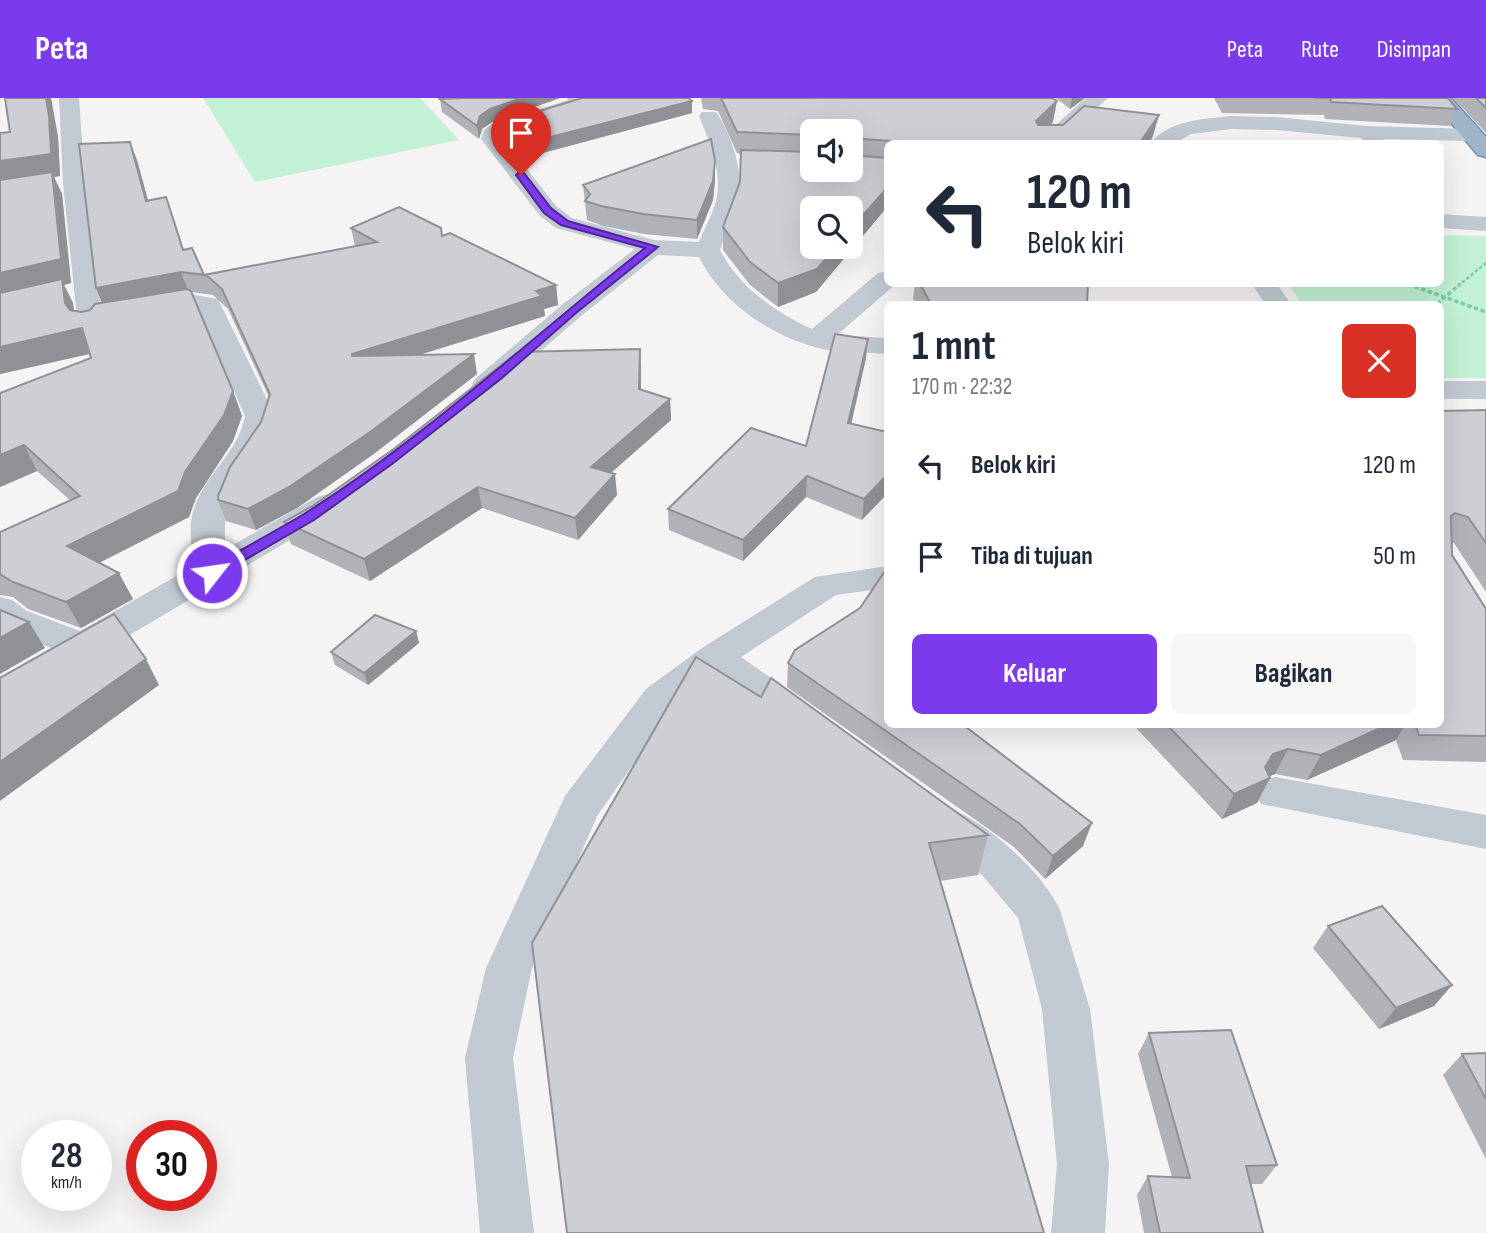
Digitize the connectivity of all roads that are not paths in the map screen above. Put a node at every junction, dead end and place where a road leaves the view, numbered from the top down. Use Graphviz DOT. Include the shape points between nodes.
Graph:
graph roads {
  1 [pos="69,98"];
  2 [pos="577,98"];
  3 [pos="1098,98"];
  4 [pos="1440,98"];
  5 [pos="1049,108"];
  6 [pos="709,116"];
  7 [pos="1071,121"];
  8 [pos="1372,138"];
  9 [pos="1049,140"];
  10 [pos="1166,140"];
  11 [pos="1415,140"];
  12 [pos="1444,141"];
  13 [pos="1479,143"];
  14 [pos="725,162"];
  15 [pos="750,163"];
  16 [pos="74,183"];
  17 [pos="49,187"];
  18 [pos="1444,221"];
  19 [pos="1486,224"];
  20 [pos="653,247"];
  21 [pos="708,250"];
  22 [pos="884,281"];
  23 [pos="816,339"];
  24 [pos="884,346"];
  25 [pos="1444,390"];
  26 [pos="1486,390"];
  27 [pos="464,400"];
  28 [pos="354,485"];
  29 [pos="212,573"];
  30 [pos="884,577"];
  31 [pos="0,609"];
  32 [pos="83,646"];
  33 [pos="715,657"];
  34 [pos="0,694"];
  35 [pos="839,747"];
  36 [pos="1275,793"];
  37 [pos="906,796"];
  38 [pos="1486,832"];
  39 [pos="507,1233"];
  40 [pos="1078,1233"];
  1 -- 16 [label="street"];
  2 -- 20 [label="street" via="576,104 500,128 491,139 548,211 564,223"];
  3 -- 7 [label="street"];
  4 -- 13 [label="highway"];
  5 -- 7 [label="street"];
  6 -- 14 [label="street"];
  7 -- 9 [label="street"];
  8 -- 10 [label="street" via="1255,124 1185,128"];
  8 -- 11 [label="street"];
  12 -- 13 [label="street"];
  14 -- 15 [label="street"];
  14 -- 21 [label="street" via="728,200"];
  16 -- 17 [label="street"];
  16 -- 29 [label="street" via="77,292 91,323 202,302 213,310 260,416 251,444 216,492 209,513"];
  18 -- 19 [label="street"];
  20 -- 21 [label="street"];
  20 -- 27 [label="street"];
  21 -- 23 [label="street" via="727,281 745,297 765,313"];
  22 -- 23 [label="street"];
  23 -- 24 [label="street"];
  25 -- 26 [label="street"];
  28 -- 29 [label="street"];
  29 -- 32 [label="street"];
  30 -- 33 [label="street" via="827,585"];
  31 -- 32 [label="street" via="14,620"];
  32 -- 34 [label="street"];
  33 -- 35 [label="street"];
  33 -- 39 [label="street" via="659,699 580,808 509,968 489,1058"];
  36 -- 38 [label="street"];
  37 -- 40 [label="street" via="997,862 1038,910 1066,1009 1083,1164"];
}
